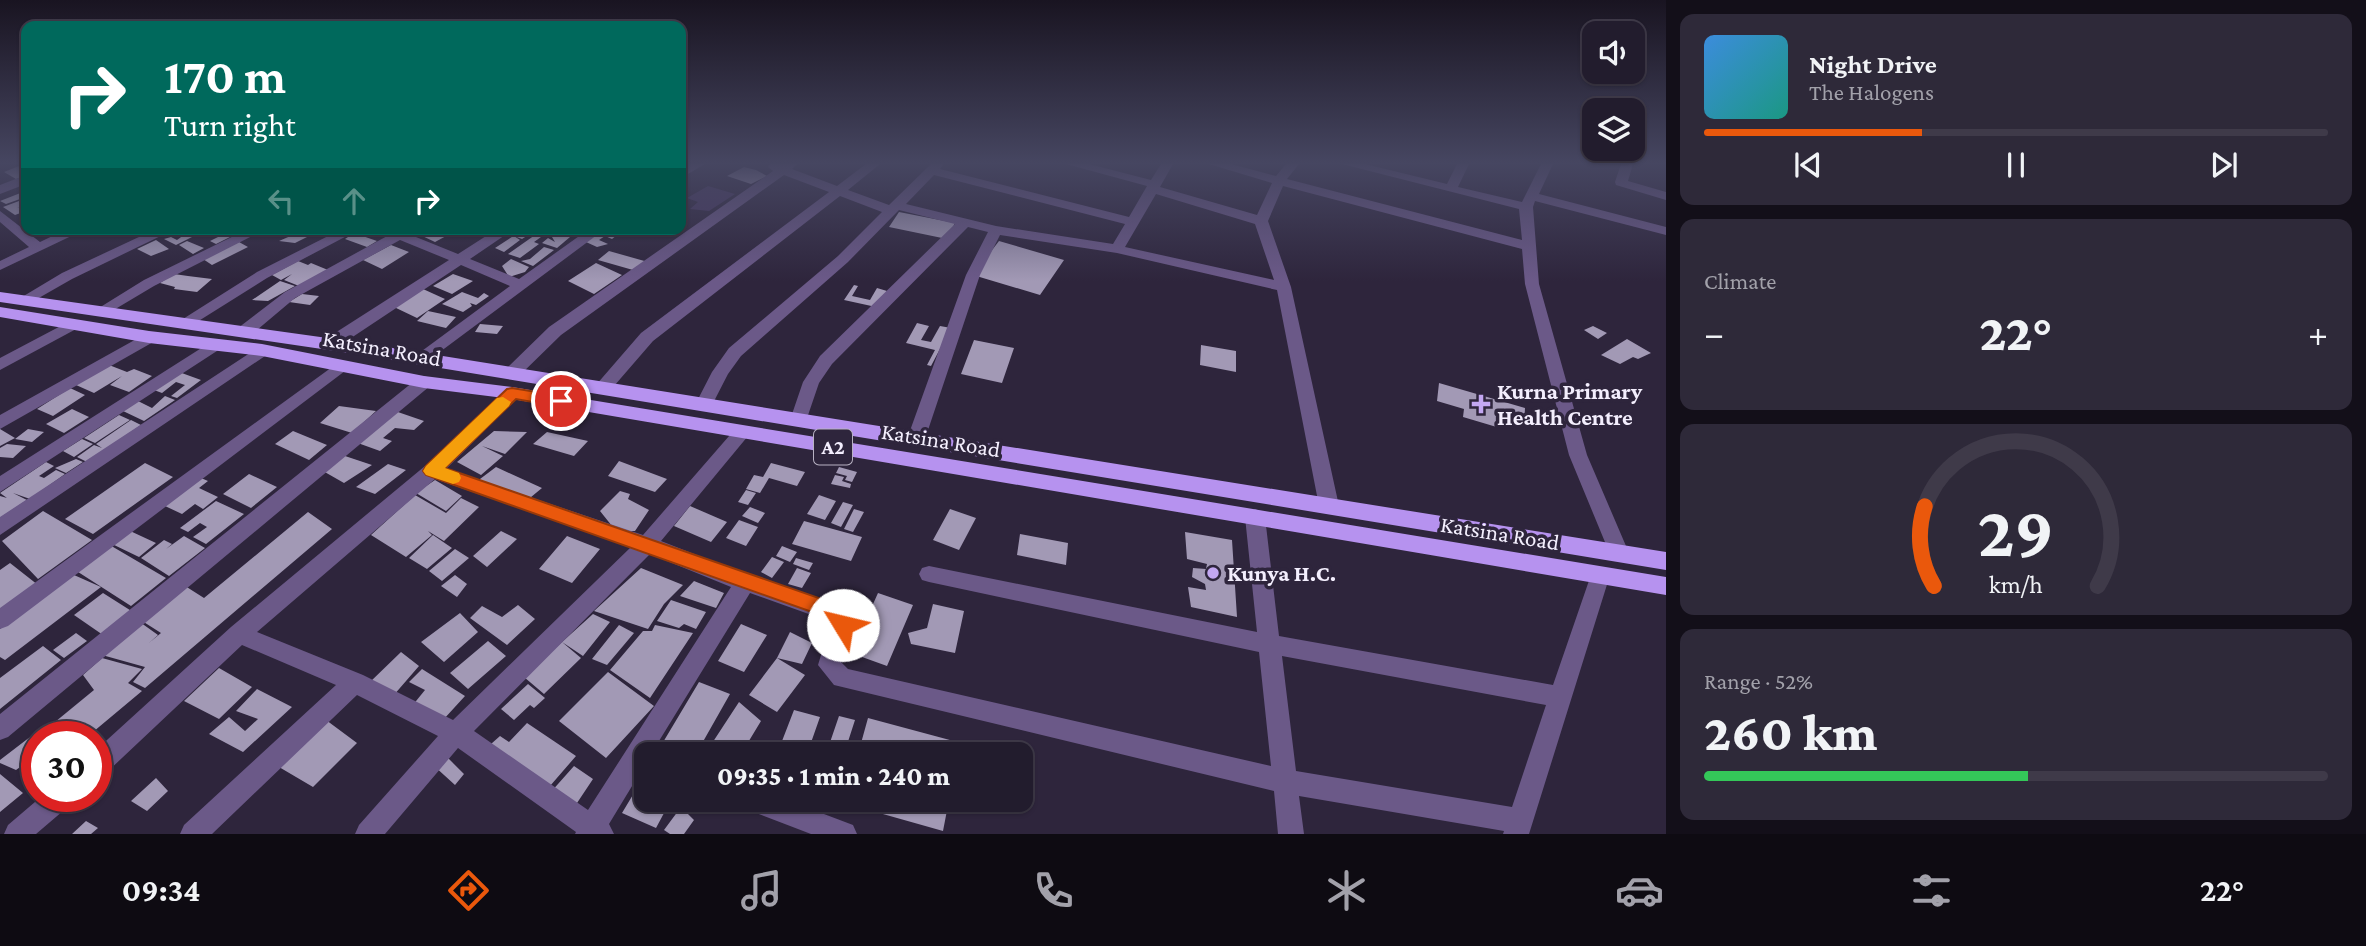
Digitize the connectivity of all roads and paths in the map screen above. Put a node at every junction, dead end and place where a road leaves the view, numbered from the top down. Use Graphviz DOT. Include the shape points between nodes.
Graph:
graph roads {
  1 [pos="1529,202"];
  2 [pos="730,203"];
  3 [pos="824,203"];
  4 [pos="875,203"];
  5 [pos="901,203"];
  6 [pos="1063,203"];
  7 [pos="1144,203"];
  8 [pos="1207,203"];
  9 [pos="1269,203"];
  10 [pos="1363,203"];
  11 [pos="1533,203"];
  12 [pos="895,209"];
  13 [pos="1261,220"];
  14 [pos="964,222"];
  15 [pos="1133,222"];
  16 [pos="996,230"];
  17 [pos="1666,231"];
  18 [pos="27,235"];
  19 [pos="66,235"];
  20 [pos="156,235"];
  21 [pos="247,235"];
  22 [pos="341,235"];
  23 [pos="400,235"];
  24 [pos="411,235"];
  25 [pos="497,235"];
  26 [pos="589,235"];
  27 [pos="1529,246"];
  28 [pos="38,248"];
  29 [pos="1116,249"];
  30 [pos="457,260"];
  31 [pos="0,266"];
  32 [pos="518,284"];
  33 [pos="1284,287"];
  34 [pos="0,297"];
  35 [pos="25,300"];
  36 [pos="102,311"];
  37 [pos="0,313"];
  38 [pos="183,324"];
  39 [pos="72,325"];
  40 [pos="244,332"];
  41 [pos="149,337"];
  42 [pos="330,344"];
  43 [pos="214,345"];
  44 [pos="262,351"];
  45 [pos="419,359"];
  46 [pos="0,365"];
  47 [pos="339,367"];
  48 [pos="424,382"];
  49 [pos="512,383"];
  50 [pos="602,389"];
  51 [pos="704,405"];
  52 [pos="799,420"];
  53 [pos="0,423"];
  54 [pos="742,432"];
  55 [pos="916,439"];
  56 [pos="432,471"];
  57 [pos="0,485"];
  58 [pos="1329,506"];
  59 [pos="1255,517"];
  60 [pos="0,527"];
  61 [pos="647,544"];
  62 [pos="1619,553"];
  63 [pos="1666,561"];
  64 [pos="929,574"];
  65 [pos="1600,575"];
  66 [pos="746,583"];
  67 [pos="1666,586"];
  68 [pos="0,620"];
  69 [pos="239,634"];
  70 [pos="1268,644"];
  71 [pos="355,682"];
  72 [pos="1559,697"];
  73 [pos="0,729"];
  74 [pos="456,733"];
  75 [pos="112,751"];
  76 [pos="1283,781"];
  77 [pos="42,812"];
  78 [pos="786,812"];
  79 [pos="1519,827"];
  80 [pos="594,832"];
  81 [pos="17,834"];
  82 [pos="193,834"];
  83 [pos="368,834"];
  84 [pos="844,834"];
  85 [pos="1291,834"];
  1 -- 27 [label="street"];
  2 -- 49 [label="street" via="555,331"];
  3 -- 50 [label="street" via="647,337"];
  4 -- 12 [label="street"];
  5 -- 12 [label="street"];
  6 -- 15 [label="street"];
  7 -- 15 [label="street"];
  8 -- 13 [label="street"];
  9 -- 13 [label="street"];
  10 -- 27 [label="street"];
  11 -- 17 [label="street"];
  12 -- 14 [label="street"];
  12 -- 51 [label="street" via="734,352"];
  13 -- 33 [label="street"];
  14 -- 16 [label="street"];
  14 -- 52 [label="street" via="821,365"];
  15 -- 29 [label="street"];
  16 -- 29 [label="street"];
  16 -- 55 [label="street" via="973,275"];
  18 -- 28 [label="street"];
  19 -- 28 [label="street"];
  20 -- 35 [label="street"];
  21 -- 36 [label="street"];
  22 -- 38 [label="street" via="262,275"];
  23 -- 40 [label="street" via="290,295"];
  24 -- 30 [label="street"];
  25 -- 30 [label="street"];
  26 -- 32 [label="street"];
  27 -- 62 [label="street" via="1544,336 1578,455"];
  28 -- 31 [label="street"];
  29 -- 33 [label="street"];
  30 -- 32 [label="street"];
  30 -- 42 [label="street"];
  32 -- 45 [label="street"];
  33 -- 58 [label="street"];
  34 -- 35 [label="highway, Katsina Road / A2"];
  35 -- 36 [label="highway, Katsina Road / A2"];
  36 -- 38 [label="highway, Katsina Road / A2"];
  37 -- 39 [label="highway, Katsina Road / A2"];
  38 -- 40 [label="highway, Katsina Road / A2"];
  39 -- 41 [label="highway, Katsina Road / A2"];
  39 -- 46 [label="street"];
  40 -- 42 [label="highway, Katsina Road / A2"];
  41 -- 43 [label="highway, Katsina Road / A2"];
  41 -- 53 [label="street"];
  42 -- 45 [label="highway, Katsina Road / A2"];
  43 -- 44 [label="highway, Katsina Road / A2"];
  43 -- 57 [label="street"];
  44 -- 47 [label="highway, Katsina Road / A2"];
  44 -- 60 [label="street"];
  45 -- 49 [label="highway, Katsina Road / A2"];
  47 -- 48 [label="highway, Katsina Road / A2"];
  47 -- 68 [label="street"];
  48 -- 49 [label="highway, Katsina Road / A2"];
  48 -- 73 [label="street"];
  49 -- 50 [label="highway, Katsina Road / A2"];
  49 -- 54 [label="highway, Katsina Road / A2"];
  49 -- 56 [label="street"];
  50 -- 51 [label="highway, Katsina Road / A2"];
  51 -- 52 [label="highway, Katsina Road / A2"];
  52 -- 55 [label="highway, Katsina Road / A2"];
  54 -- 59 [label="highway, Katsina Road / A2"];
  54 -- 61 [label="street"];
  55 -- 58 [label="highway, Katsina Road / A2"];
  56 -- 61 [label="street"];
  56 -- 69 [label="street"];
  58 -- 62 [label="highway, Katsina Road / A2"];
  59 -- 65 [label="highway, Katsina Road / A2"];
  59 -- 70 [label="street"];
  61 -- 66 [label="street"];
  61 -- 74 [label="street"];
  62 -- 63 [label="highway, Katsina Road / A2"];
  64 -- 70 [label="street"];
  65 -- 67 [label="highway, Katsina Road / A2"];
  65 -- 72 [label="street"];
  66 -- 76 [label="street" via="841,617 843,625 830,651 829,665 842,678"];
  66 -- 80 [label="street"];
  69 -- 71 [label="street"];
  69 -- 75 [label="street"];
  70 -- 72 [label="street"];
  70 -- 76 [label="street"];
  71 -- 74 [label="street"];
  71 -- 82 [label="street"];
  72 -- 79 [label="street"];
  74 -- 80 [label="street"];
  74 -- 83 [label="street"];
  76 -- 79 [label="street"];
  76 -- 85 [label="street"];
  77 -- 81 [label="street"];
  78 -- 84 [label="street"];
}
